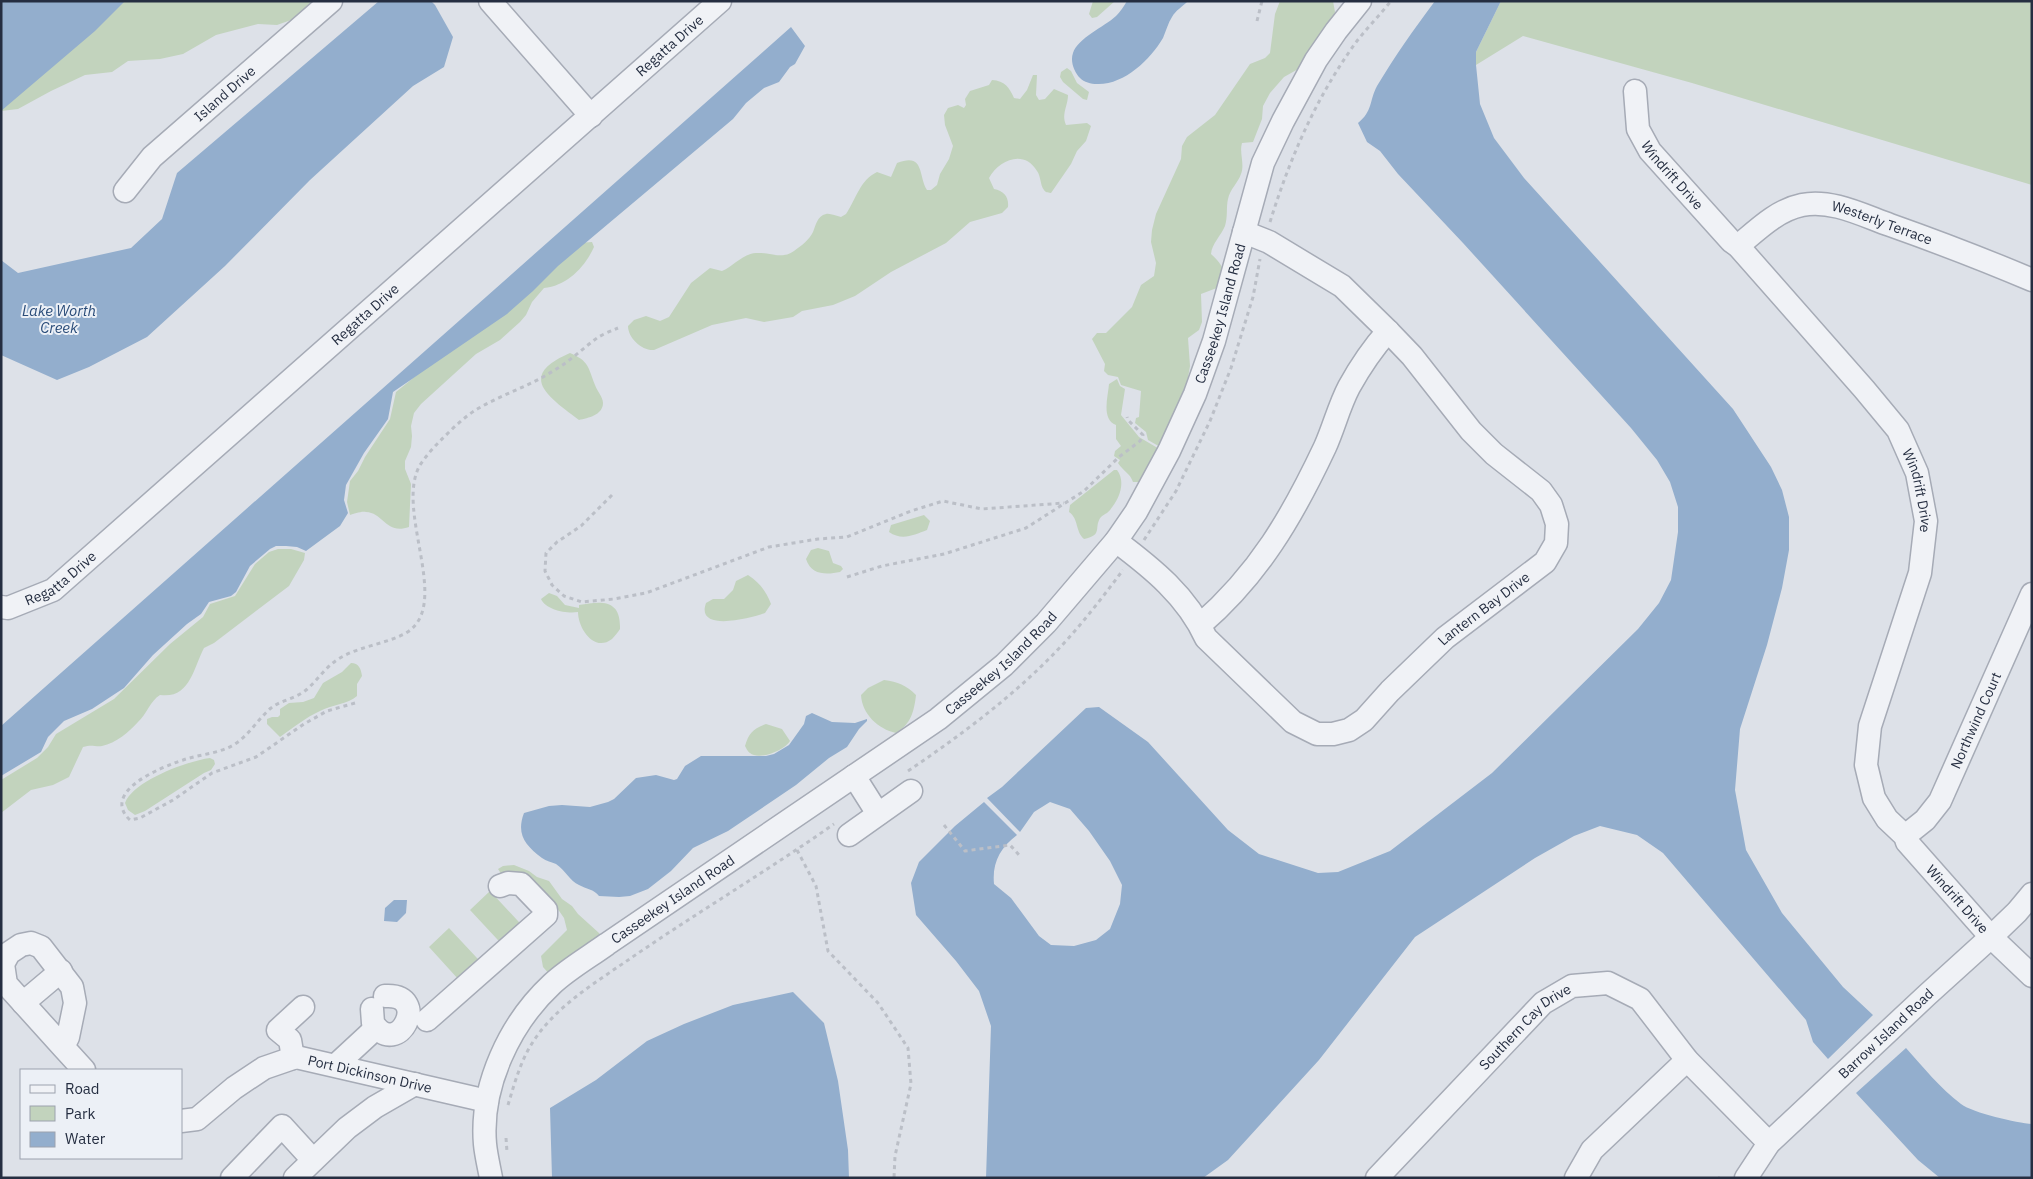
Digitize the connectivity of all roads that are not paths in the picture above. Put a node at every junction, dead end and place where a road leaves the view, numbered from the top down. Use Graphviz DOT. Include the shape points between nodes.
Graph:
graph roads {
  1 [pos="331,1"];
  2 [pos="490,1"];
  3 [pos="720,1"];
  4 [pos="1360,1"];
  5 [pos="1635,91"];
  6 [pos="591,116"];
  7 [pos="125,191"];
  8 [pos="1254,235"];
  9 [pos="1738,246"];
  10 [pos="2032,280"];
  11 [pos="1388,331"];
  12 [pos="1116,541"];
  13 [pos="2032,594"];
  14 [pos="1,607"];
  15 [pos="1200,625"];
  16 [pos="854,776"];
  17 [pos="906,784"];
  18 [pos="878,814"];
  19 [pos="843,828"];
  20 [pos="1905,836"];
  21 [pos="500,886"];
  22 [pos="2032,894"];
  23 [pos="1992,937"];
  24 [pos="61,971"];
  25 [pos="2032,976"];
  26 [pos="23,1003"];
  27 [pos="303,1007"];
  28 [pos="378,1011"];
  29 [pos="427,1020"];
  30 [pos="63,1047"];
  31 [pos="293,1058"];
  32 [pos="1687,1060"];
  33 [pos="336,1065"];
  34 [pos="83,1069"];
  35 [pos="415,1084"];
  36 [pos="497,1105"];
  37 [pos="182,1121"];
  38 [pos="1769,1143"];
  39 [pos="313,1160"];
  40 [pos="232,1178"];
  41 [pos="295,1178"];
  42 [pos="491,1178"];
  43 [pos="1377,1178"];
  44 [pos="1576,1178"];
  45 [pos="1746,1178"];
  1 -- 7 [label="street, Island Drive" via="152,157"];
  2 -- 6 [label="street"];
  3 -- 6 [label="street, Regatta Drive"];
  4 -- 8 [label="street, Casseekey Island Road" via="1316,60 1263,163"];
  5 -- 9 [label="street, Windrift Drive" via="1638,129 1650,150"];
  6 -- 14 [label="street, Regatta Drive" via="52,590 8,608"];
  8 -- 11 [label="street, Lantern Bay Drive" via="1342,286"];
  8 -- 12 [label="street, Casseekey Island Road" via="1195,394 1169,451 1136,512"];
  9 -- 10 [label="street, Westerly Terrace" via="1780,212 1802,205 1824,204 1954,247"];
  9 -- 20 [label="street, Windrift Drive" via="1898,430 1917,473 1926,521 1920,573 1870,726 1866,765 1874,798 1887,819"];
  11 -- 15 [label="street" via="1372,349 1349,388 1326,444 1276,539 1250,575"];
  11 -- 15 [label="street, Lantern Bay Drive" via="1412,356 1471,431 1541,491 1551,505 1557,524 1556,543 1545,562 1445,638 1364,720 1349,730 1333,734 1317,734 1293,722 1206,638"];
  12 -- 15 [label="street, Lantern Bay Drive" via="1170,585"];
  12 -- 16 [label="street, Casseekey Island Road" via="1046,623 1004,665 938,719"];
  13 -- 20 [label="street, Northwind Court" via="1940,801 1925,820"];
  16 -- 18 [label="street"];
  16 -- 36 [label="street, Casseekey Island Road" via="554,982 525,1014 509,1040 494,1073"];
  17 -- 18 [label="street"];
  18 -- 19 [label="street"];
  20 -- 23 [label="street, Windrift Drive"];
  21 -- 29 [label="street" via="521,884 546,910 546,915"];
  22 -- 23 [label="street, Barrow Island Road"];
  23 -- 25 [label="street, Windrift Drive"];
  23 -- 38 [label="street, Barrow Island Road"];
  24 -- 26 [label="street"];
  24 -- 26 [label="street" via="42,947 26,944 12,951 3,964 4,978"];
  24 -- 30 [label="street" via="75,995 71,1024"];
  26 -- 30 [label="street"];
  27 -- 31 [label="street" via="278,1030 290,1040"];
  28 -- 33 [label="street"];
  30 -- 34 [label="street"];
  31 -- 33 [label="street, Port Dickinson Drive"];
  31 -- 37 [label="street, Port Dickinson Drive" via="264,1068 197,1119"];
  32 -- 38 [label="street, Southern Cay Drive"];
  32 -- 43 [label="street, Southern Cay Drive" via="1640,998 1608,983 1572,986 1543,1003"];
  32 -- 44 [label="street" via="1592,1150"];
  33 -- 35 [label="street, Port Dickinson Drive"];
  35 -- 36 [label="street, Port Dickinson Drive"];
  35 -- 39 [label="street" via="375,1107"];
  36 -- 42 [label="street, Casseekey Island Road" via="485,1143"];
  38 -- 45 [label="street, Barrow Island Road"];
  39 -- 40 [label="street" via="282,1126"];
  39 -- 41 [label="street"];
}
